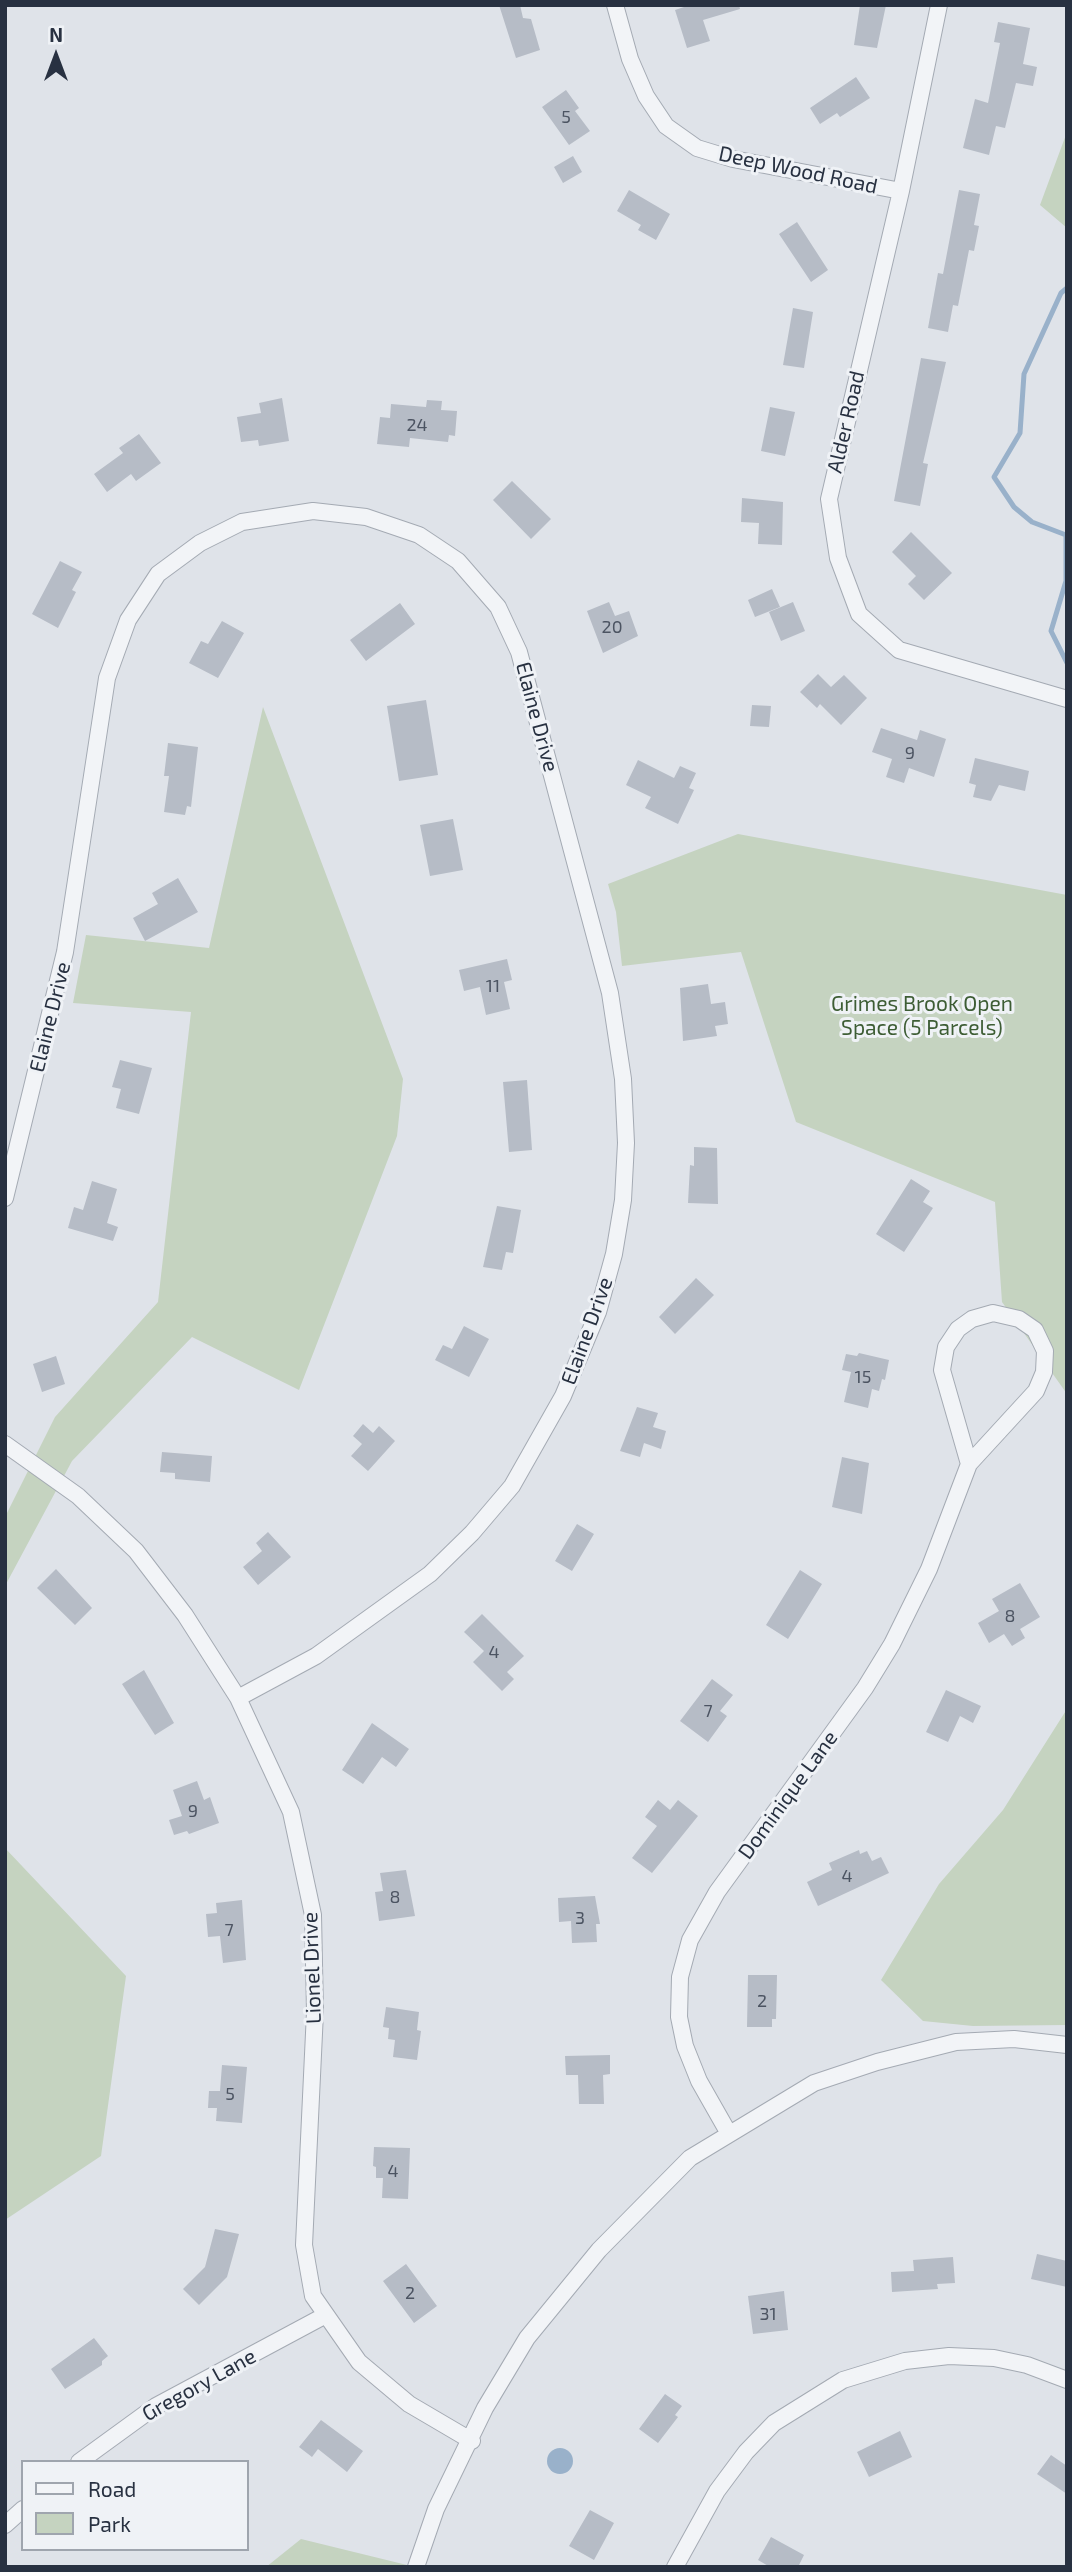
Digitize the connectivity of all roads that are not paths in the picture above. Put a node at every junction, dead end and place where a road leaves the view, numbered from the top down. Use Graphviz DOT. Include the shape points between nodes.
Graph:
graph roads {
  1 [pos="615,5"];
  2 [pos="939,5"];
  3 [pos="901,191"];
  4 [pos="1067,699"];
  5 [pos="5,1198"];
  6 [pos="5,1444"];
  7 [pos="968,1464"];
  8 [pos="238,1698"];
  9 [pos="1067,2045"];
  10 [pos="728,2132"];
  11 [pos="324,2316"];
  12 [pos="1067,2380"];
  13 [pos="472,2441"];
  14 [pos="82,2460"];
  15 [pos="21,2511"];
  16 [pos="5,2525"];
  17 [pos="416,2567"];
  18 [pos="675,2567"];
  1 -- 3 [label="street, Deep Wood Road" via="646,96 666,126 697,148"];
  2 -- 3 [label="street, Alder Road"];
  3 -- 4 [label="street, Alder Road" via="829,499 838,558 859,614 899,650"];
  5 -- 8 [label="street, Elaine Drive" via="65,952 107,678 128,620 158,574 200,543 242,522 313,511 366,517 419,535 458,561 498,607 519,652 610,993 623,1079 626,1143 614,1254 598,1312 563,1396 512,1486 472,1534 430,1574 316,1656"];
  6 -- 8 [label="street, Lionel Drive" via="78,1496 136,1550"];
  7 -- 7 [label="street, Dominique Lane" via="1036,1391 1044,1372 1045,1351 1035,1330 1019,1319 993,1313 972,1319 946,1347 942,1370"];
  7 -- 10 [label="street, Dominique Lane" via="929,1569 892,1644 718,1892 690,1940 680,1977 678,2017 699,2081"];
  8 -- 11 [label="street, Lionel Drive" via="291,1812 313,1915 315,2012 304,2245 313,2295"];
  9 -- 10 [label="street" via="1014,2039 956,2042 814,2083"];
  10 -- 13 [label="street" via="690,2158 599,2250 527,2338 485,2408"];
  11 -- 13 [label="street, Lionel Drive" via="359,2362 409,2404"];
  11 -- 14 [label="street, Gregory Lane" via="156,2406"];
  12 -- 18 [label="street" via="1005,2360 949,2356 905,2361 843,2381 774,2423 747,2452 717,2491"];
  13 -- 17 [label="street" via="436,2509"];
  15 -- 16 [label="street"];
}
